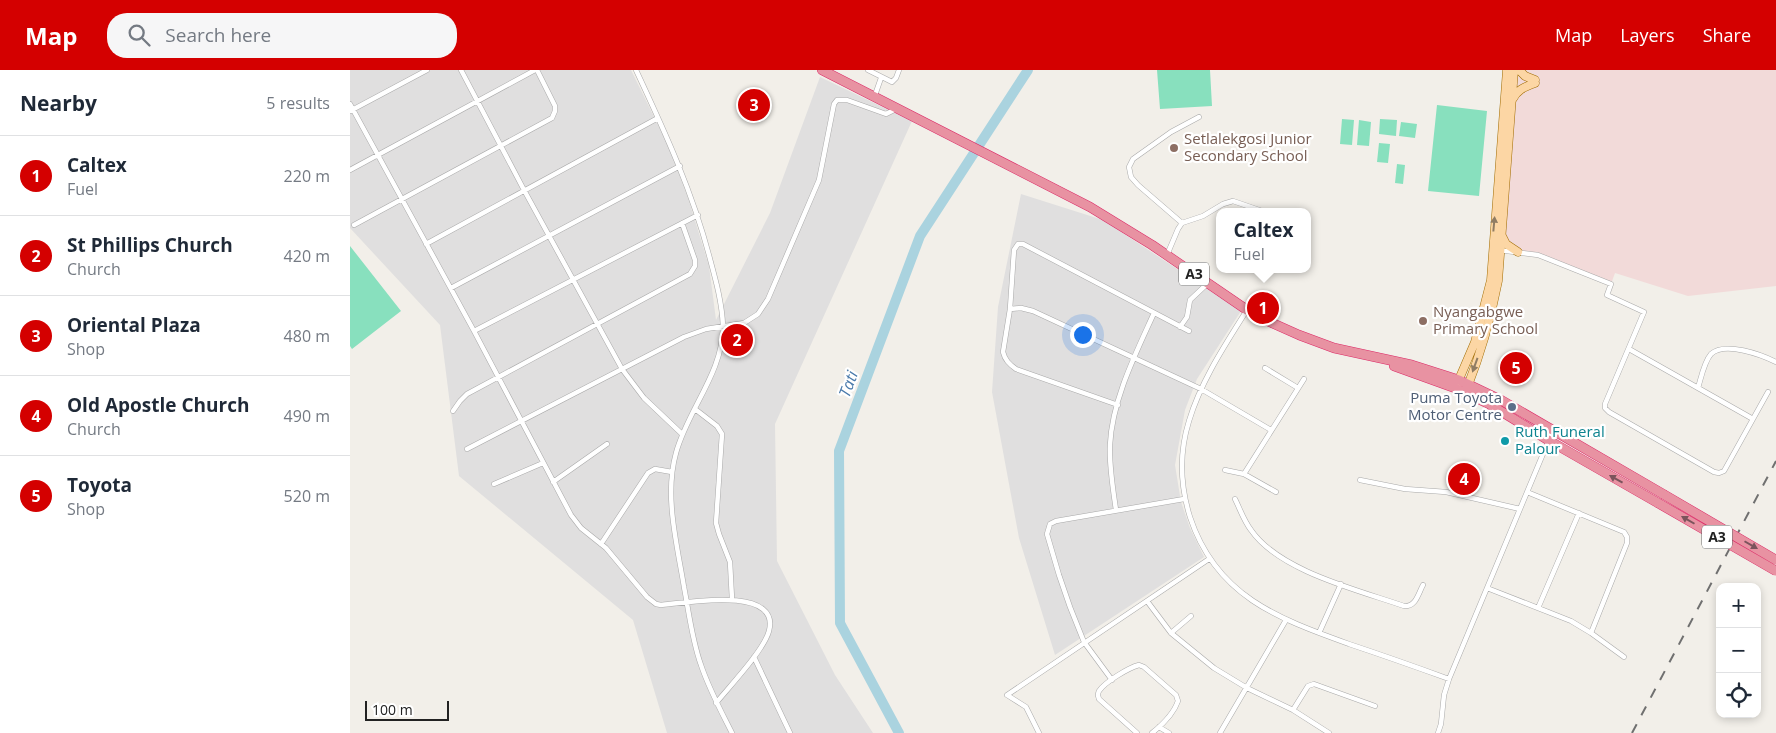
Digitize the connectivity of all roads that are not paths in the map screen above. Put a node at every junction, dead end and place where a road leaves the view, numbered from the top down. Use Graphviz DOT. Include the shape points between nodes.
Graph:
graph roads {
  1 [pos="427,70"];
  2 [pos="461,70"];
  3 [pos="536,70"];
  4 [pos="636,70"];
  5 [pos="822,70"];
  6 [pos="868,70"];
  7 [pos="899,70"];
  8 [pos="1506,70"];
  9 [pos="1514,70"];
  10 [pos="1519,70"];
  11 [pos="881,78"];
  12 [pos="874,98"];
  13 [pos="478,101"];
  14 [pos="1512,101"];
  15 [pos="350,104"];
  16 [pos="896,109"];
  17 [pos="352,110"];
  18 [pos="1199,117"];
  19 [pos="658,118"];
  20 [pos="501,144"];
  21 [pos="378,155"];
  22 [pos="680,166"];
  23 [pos="350,170"];
  24 [pos="524,190"];
  25 [pos="401,198"];
  26 [pos="1217,208"];
  27 [pos="1254,208"];
  28 [pos="1216,209"];
  29 [pos="698,215"];
  30 [pos="682,223"];
  31 [pos="1182,223"];
  32 [pos="354,225"];
  33 [pos="549,234"];
  34 [pos="1501,234"];
  35 [pos="426,244"];
  36 [pos="1496,249"];
  37 [pos="1518,252"];
  38 [pos="1167,255"];
  39 [pos="1499,266"];
  40 [pos="573,281"];
  41 [pos="1207,284"];
  42 [pos="451,288"];
  43 [pos="1010,309"];
  44 [pos="1247,310"];
  45 [pos="1154,313"];
  46 [pos="597,324"];
  47 [pos="723,327"];
  48 [pos="1180,327"];
  49 [pos="474,331"];
  50 [pos="1189,331"];
  51 [pos="1629,349"];
  52 [pos="1134,357"];
  53 [pos="1776,362"];
  54 [pos="1265,368"];
  55 [pos="622,369"];
  56 [pos="498,378"];
  57 [pos="1304,379"];
  58 [pos="1457,384"];
  59 [pos="1298,388"];
  60 [pos="1466,388"];
  61 [pos="1698,388"];
  62 [pos="1201,389"];
  63 [pos="1768,392"];
  64 [pos="1118,405"];
  65 [pos="695,409"];
  66 [pos="453,411"];
  67 [pos="1753,419"];
  68 [pos="521,422"];
  69 [pos="1271,430"];
  70 [pos="1553,430"];
  71 [pos="682,434"];
  72 [pos="1548,440"];
  73 [pos="607,444"];
  74 [pos="467,449"];
  75 [pos="543,464"];
  76 [pos="1225,470"];
  77 [pos="672,472"];
  78 [pos="1244,474"];
  79 [pos="1360,480"];
  80 [pos="553,482"];
  81 [pos="494,484"];
  82 [pos="1276,492"];
  83 [pos="1527,492"];
  84 [pos="1184,499"];
  85 [pos="1235,499"];
  86 [pos="1520,509"];
  87 [pos="1116,510"];
  88 [pos="1579,513"];
  89 [pos="601,544"];
  90 [pos="1209,559"];
  91 [pos="1776,560"];
  92 [pos="1776,571"];
  93 [pos="1341,584"];
  94 [pos="1423,585"];
  95 [pos="1487,588"];
  96 [pos="732,599"];
  97 [pos="1147,601"];
  98 [pos="687,602"];
  99 [pos="1538,608"];
  100 [pos="1191,616"];
  101 [pos="1286,620"];
  102 [pos="1171,633"];
  103 [pos="1319,633"];
  104 [pos="1591,633"];
  105 [pos="1084,642"];
  106 [pos="754,657"];
  107 [pos="1624,657"];
  108 [pos="1449,679"];
  109 [pos="1112,680"];
  110 [pos="1247,688"];
  111 [pos="716,703"];
  112 [pos="1375,706"];
  113 [pos="1292,710"];
  114 [pos="1159,727"];
  115 [pos="732,733"];
  116 [pos="790,733"];
  117 [pos="1039,733"];
  118 [pos="1137,733"];
  119 [pos="1152,733"];
  120 [pos="1169,733"];
  121 [pos="1220,733"];
  122 [pos="1329,733"];
  123 [pos="1438,733"];
  1 -- 17 [label="street"];
  2 -- 13 [label="street"];
  3 -- 13 [label="street"];
  3 -- 20 [label="street" via="555,106 554,115"];
  4 -- 19 [label="street"];
  5 -- 12 [label="highway, A3"];
  6 -- 11 [label="street"];
  7 -- 11 [label="street" via="894,80"];
  36 -- 8 [label="main road, one-way"];
  9 -- 14 [label="main road"];
  10 -- 14 [label="main road" via="1535,82 1522,88"];
  11 -- 12 [label="street"];
  12 -- 16 [label="highway, A3"];
  13 -- 20 [label="street"];
  13 -- 21 [label="street"];
  14 -- 34 [label="main road"];
  15 -- 17 [label="street"];
  16 -- 38 [label="highway, A3" via="1090,207"];
  16 -- 47 [label="street" via="886,114 842,98 834,104 819,180 768,299 751,320"];
  17 -- 21 [label="street"];
  18 -- 31 [label="street" via="1163,137 1133,159 1129,167 1138,186"];
  19 -- 22 [label="street"];
  19 -- 24 [label="street"];
  20 -- 24 [label="street"];
  20 -- 25 [label="street"];
  21 -- 23 [label="street"];
  21 -- 25 [label="street"];
  22 -- 29 [label="street"];
  22 -- 33 [label="street"];
  24 -- 33 [label="street"];
  24 -- 35 [label="street"];
  25 -- 32 [label="street"];
  25 -- 35 [label="street"];
  26 -- 27 [label="street" via="1228,202"];
  28 -- 31 [label="street"];
  29 -- 30 [label="street"];
  29 -- 47 [label="street" via="717,284"];
  30 -- 40 [label="street"];
  30 -- 46 [label="street" via="695,260 690,274"];
  31 -- 38 [label="street"];
  33 -- 40 [label="street"];
  33 -- 42 [label="street"];
  34 -- 36 [label="main road"];
  34 -- 37 [label="main road" via="1506,244"];
  35 -- 42 [label="street"];
  36 -- 37 [label="street"];
  36 -- 39 [label="main road"];
  36 -- 58 [label="main road" via="1485,308"];
  37 -- 39 [label="main road" via="1505,256"];
  37 -- 51 [label="street" via="1552,259 1611,284 1607,295 1644,312"];
  38 -- 41 [label="highway, A3"];
  39 -- 60 [label="main road, one-way" via="1492,311"];
  40 -- 46 [label="street"];
  40 -- 49 [label="street"];
  41 -- 44 [label="highway, A3"];
  41 -- 48 [label="street" via="1190,300 1187,317"];
  42 -- 49 [label="street"];
  43 -- 45 [label="street" via="1014,250 1018,244 1023,244"];
  43 -- 52 [label="street" via="1033,311"];
  43 -- 64 [label="street" via="1003,352 1010,366"];
  44 -- 58 [label="highway, A3" via="1334,348 1412,365"];
  44 -- 62 [label="street"];
  45 -- 48 [label="street"];
  45 -- 52 [label="street"];
  46 -- 55 [label="street"];
  46 -- 56 [label="street"];
  47 -- 55 [label="street" via="684,337"];
  47 -- 65 [label="street" via="713,373"];
  48 -- 50 [label="street"];
  49 -- 56 [label="street"];
  51 -- 61 [label="street"];
  51 -- 67 [label="street" via="1605,408 1714,472 1724,471"];
  52 -- 62 [label="street"];
  52 -- 64 [label="street"];
  53 -- 61 [label="street" via="1738,350 1717,351 1709,356"];
  54 -- 59 [label="street"];
  55 -- 68 [label="street"];
  55 -- 71 [label="street" via="644,398"];
  56 -- 66 [label="street" via="467,394"];
  56 -- 68 [label="street"];
  57 -- 59 [label="street"];
  58 -- 60 [label="highway, A3"];
  59 -- 69 [label="street"];
  60 -- 70 [label="highway, A3"];
  60 -- 72 [label="highway, A3"];
  61 -- 67 [label="street"];
  62 -- 69 [label="street"];
  62 -- 84 [label="street" via="1183,449"];
  63 -- 67 [label="street"];
  64 -- 87 [label="street" via="1110,448"];
  65 -- 71 [label="street"];
  65 -- 96 [label="street" via="717,426 723,439 716,523 730,562"];
  68 -- 74 [label="street"];
  68 -- 75 [label="street"];
  69 -- 78 [label="street"];
  70 -- 72 [label="street"];
  70 -- 91 [label="highway, A3, one-way, bridge"];
  71 -- 77 [label="street"];
  72 -- 83 [label="street"];
  92 -- 72 [label="highway, A3, one-way, bridge"];
  73 -- 80 [label="street"];
  75 -- 80 [label="street"];
  75 -- 81 [label="street"];
  76 -- 78 [label="street"];
  77 -- 89 [label="street" via="655,469 648,473"];
  77 -- 98 [label="street" via="673,510"];
  78 -- 82 [label="street"];
  79 -- 86 [label="street" via="1405,489 1446,492"];
  80 -- 89 [label="street" via="575,522"];
  83 -- 86 [label="street"];
  83 -- 88 [label="street"];
  84 -- 87 [label="street"];
  84 -- 90 [label="street"];
  85 -- 93 [label="street" via="1250,529 1270,550 1302,569"];
  86 -- 95 [label="street"];
  87 -- 105 [label="street" via="1056,521 1048,529 1059,575"];
  88 -- 99 [label="street"];
  88 -- 104 [label="street" via="1624,532 1627,537"];
  89 -- 98 [label="street" via="652,601 661,605"];
  90 -- 97 [label="street"];
  90 -- 101 [label="street" via="1222,576 1245,596"];
  93 -- 94 [label="street" via="1404,606 1413,604"];
  93 -- 103 [label="street"];
  95 -- 99 [label="street"];
  95 -- 108 [label="street"];
  96 -- 98 [label="street"];
  96 -- 106 [label="street" via="762,608 769,618 769,631"];
  97 -- 102 [label="street"];
  97 -- 105 [label="street"];
  98 -- 111 [label="street" via="700,662"];
  99 -- 104 [label="street" via="1572,621"];
  100 -- 102 [label="street"];
  101 -- 103 [label="street"];
  101 -- 110 [label="street"];
  102 -- 110 [label="street" via="1214,668"];
  103 -- 108 [label="street"];
  104 -- 107 [label="street"];
  105 -- 109 [label="street"];
  105 -- 117 [label="street" via="1007,695 1026,707"];
  106 -- 111 [label="street"];
  106 -- 116 [label="street"];
  108 -- 123 [label="street"];
  109 -- 114 [label="street" via="1138,665 1176,695 1176,705"];
  109 -- 118 [label="street" via="1099,691 1099,699"];
  110 -- 113 [label="street"];
  110 -- 121 [label="street"];
  111 -- 115 [label="street"];
  112 -- 113 [label="street" via="1314,684 1308,686"];
  113 -- 122 [label="street"];
  114 -- 119 [label="street"];
  114 -- 120 [label="street"];
}
